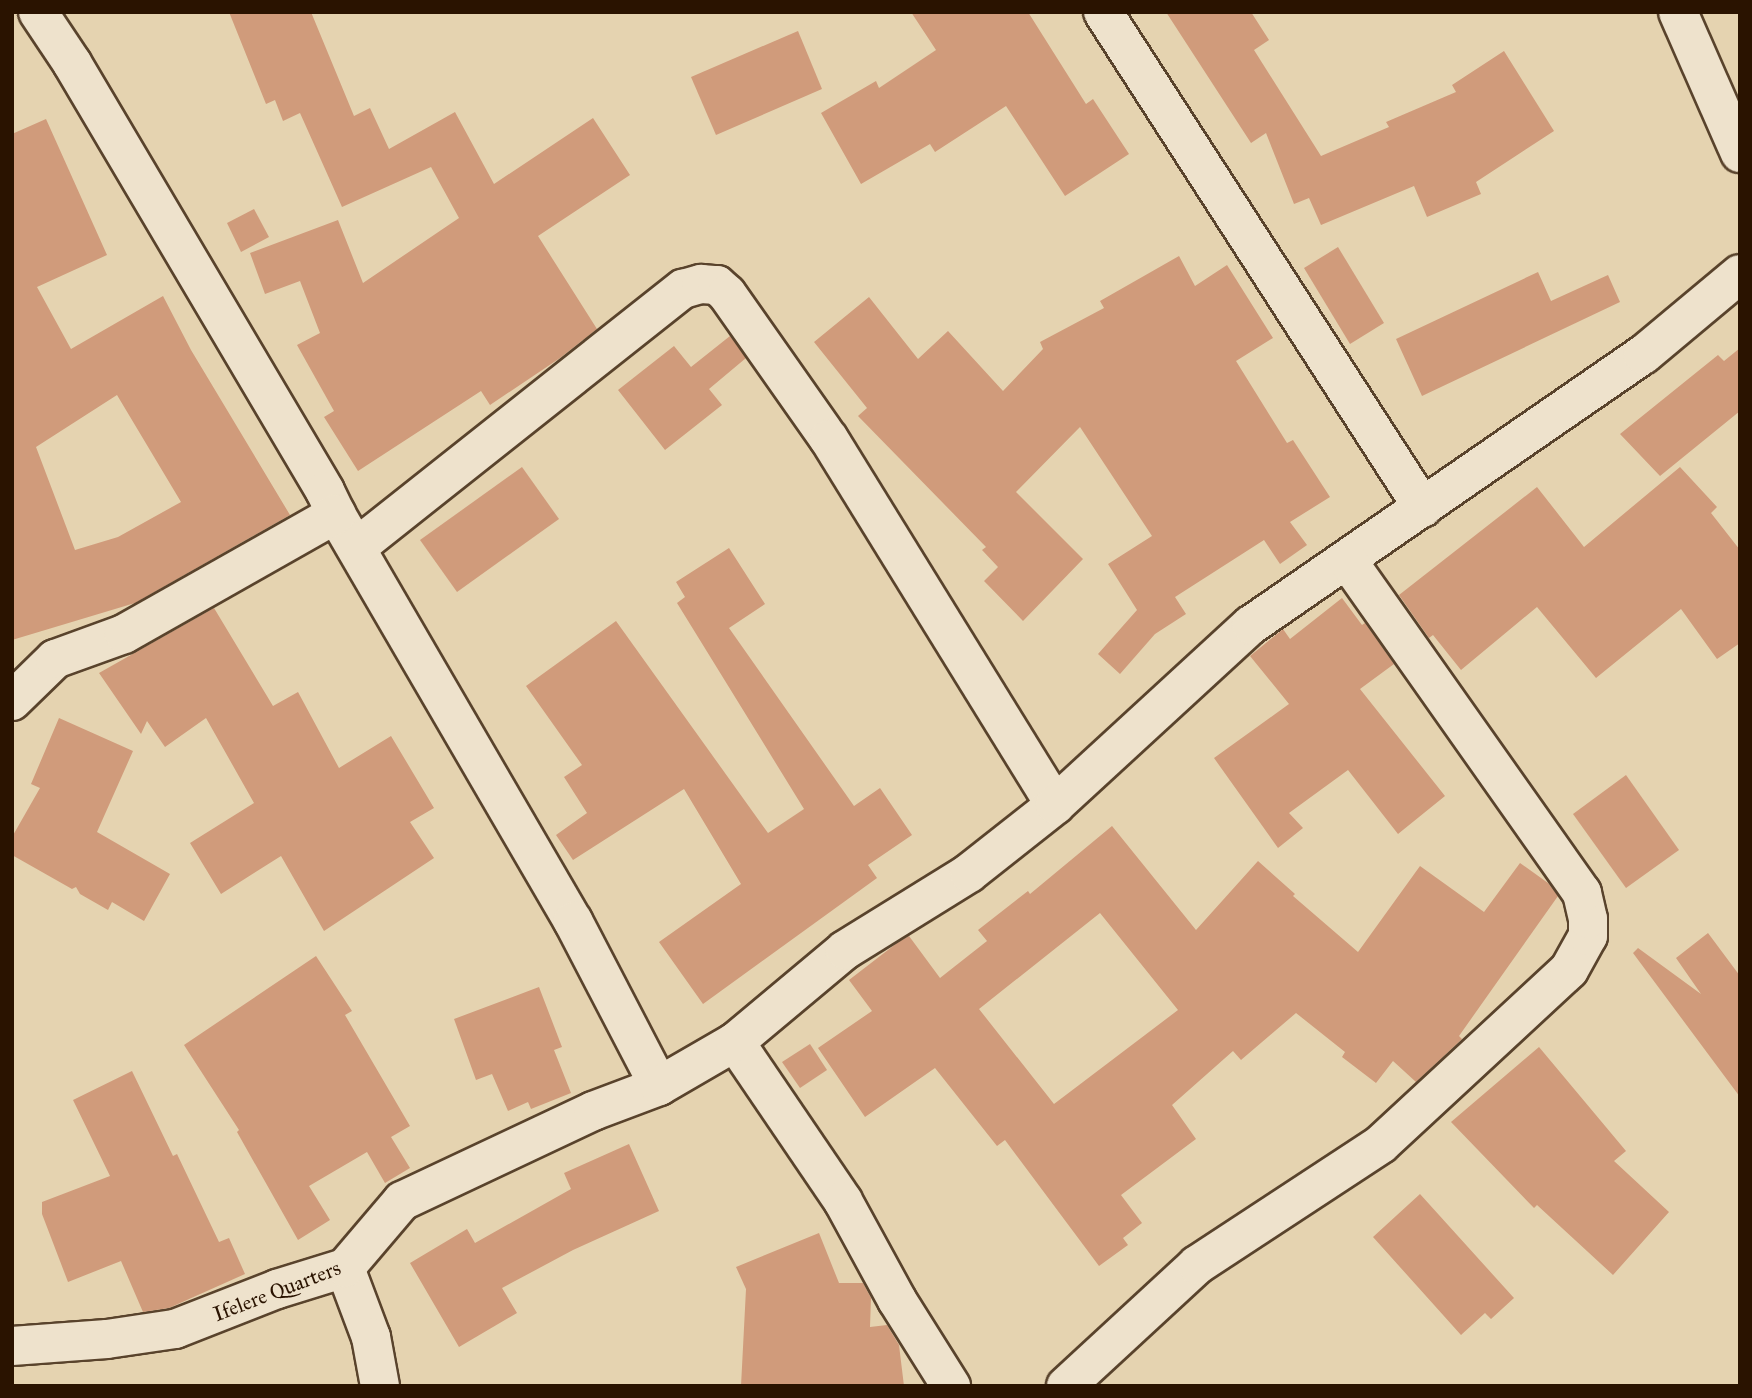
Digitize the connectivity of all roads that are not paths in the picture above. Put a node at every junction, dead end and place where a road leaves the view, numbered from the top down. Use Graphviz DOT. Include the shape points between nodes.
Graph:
graph roads {
  1 [pos="38,12"];
  2 [pos="1103,12"];
  3 [pos="1678,12"];
  4 [pos="1740,153"];
  5 [pos="1740,274"];
  6 [pos="1423,508"];
  7 [pos="336,514"];
  8 [pos="357,547"];
  9 [pos="1347,560"];
  10 [pos="12,701"];
  11 [pos="1055,805"];
  12 [pos="735,1042"];
  13 [pos="659,1086"];
  14 [pos="345,1268"];
  15 [pos="12,1346"];
  16 [pos="380,1386"];
  17 [pos="951,1386"];
  18 [pos="1066,1386"];
  1 -- 7 [label="street"];
  2 -- 6 [label="street"];
  3 -- 4 [label="street"];
  5 -- 6 [label="street, Ifelere Quarters" via="1643,355"];
  6 -- 9 [label="street, Ifelere Quarters"];
  7 -- 8 [label="street"];
  7 -- 10 [label="street" via="124,634 55,659"];
  8 -- 11 [label="street" via="683,289 717,285 829,439"];
  8 -- 13 [label="street" via="573,921"];
  9 -- 11 [label="street, Ifelere Quarters" via="1251,625"];
  9 -- 18 [label="street" via="1582,893 1588,936 1569,970 1381,1144 1197,1265"];
  11 -- 12 [label="street, Ifelere Quarters" via="969,873 845,950"];
  12 -- 13 [label="street, Ifelere Quarters"];
  12 -- 17 [label="street" via="843,1200 897,1300"];
  13 -- 14 [label="street, Ifelere Quarters" via="593,1111 402,1201"];
  14 -- 15 [label="street, Ifelere Quarters" via="175,1329"];
  14 -- 16 [label="street" via="371,1337"];
}
